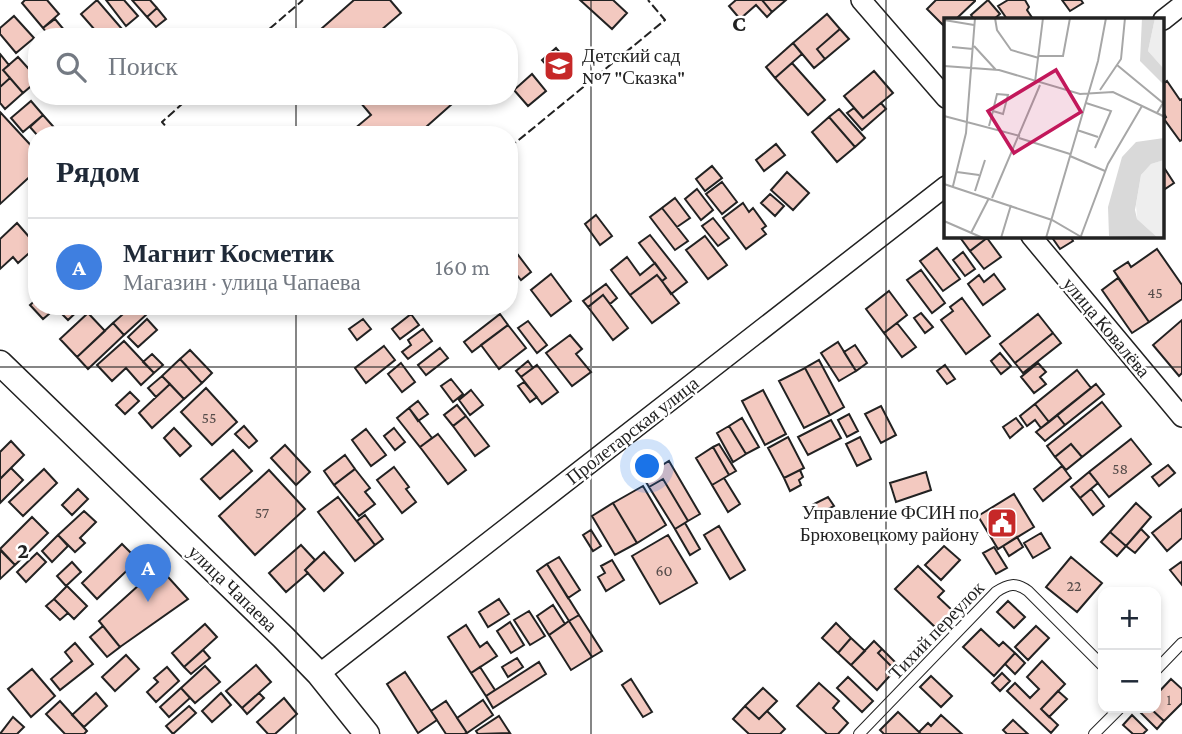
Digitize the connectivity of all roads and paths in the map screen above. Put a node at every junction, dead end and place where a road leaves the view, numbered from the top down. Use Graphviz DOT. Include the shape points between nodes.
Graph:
graph roads {
  1 [pos="861,0"];
  2 [pos="1182,5"];
  3 [pos="1164,19"];
  4 [pos="944,96"];
  5 [pos="944,188"];
  6 [pos="1033,238"];
  7 [pos="0,363"];
  8 [pos="1182,417"];
  9 [pos="1182,643"];
  10 [pos="1098,661"];
  11 [pos="1161,665"];
  12 [pos="319,674"];
  13 [pos="1115,713"];
  14 [pos="367,734"];
  15 [pos="859,734"];
  16 [pos="1094,734"];
  1 -- 4 [label="street"];
  2 -- 3 [label="street"];
  5 -- 12 [label="street, Пролетарская улица"];
  6 -- 8 [label="street, улица Ковалёва"];
  7 -- 12 [label="street, улица Чапаева"];
  9 -- 11 [label="lane"];
  10 -- 15 [label="lane, Тихий переулок" via="1028,591 1009,584 996,592"];
  12 -- 14 [label="street, улица Чапаева"];
  13 -- 16 [label="lane"];
}
